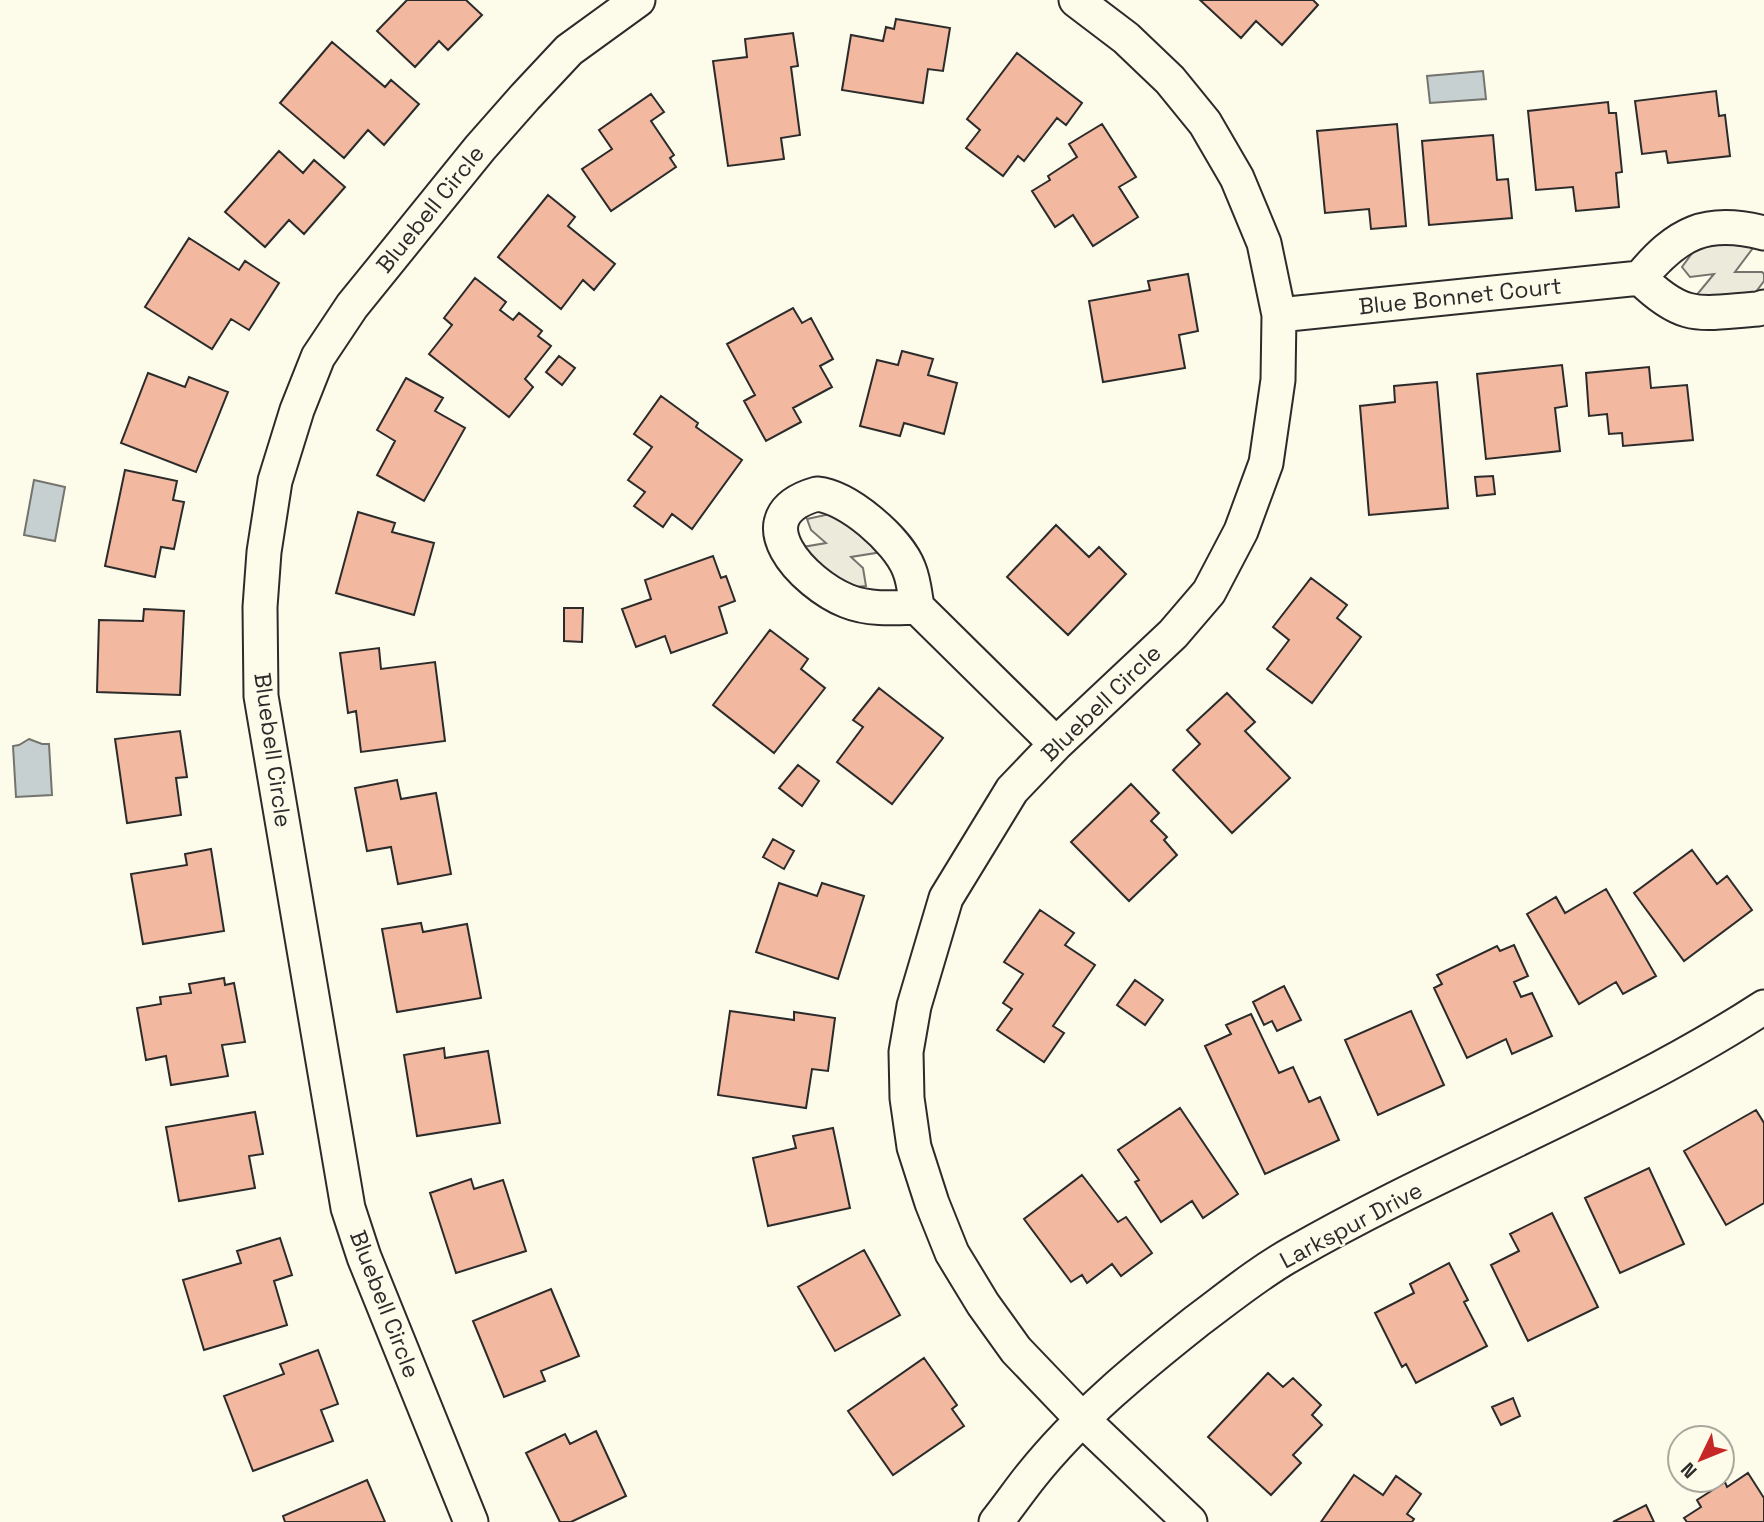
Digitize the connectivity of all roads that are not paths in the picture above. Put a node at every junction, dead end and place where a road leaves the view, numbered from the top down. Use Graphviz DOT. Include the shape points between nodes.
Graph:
graph roads {
  1 [pos="639,0"];
  2 [pos="1076,0"];
  3 [pos="1764,233"];
  4 [pos="1640,278"];
  5 [pos="1764,307"];
  6 [pos="1279,315"];
  7 [pos="917,607"];
  8 [pos="1056,744"];
  9 [pos="1764,1007"];
  10 [pos="1083,1420"];
  11 [pos="471,1522"];
  12 [pos="996,1522"];
  13 [pos="1189,1522"];
  1 -- 11 [label="street, Bluebell Circle" via="569,50 524,97 345,316 318,357 297,410 275,481 264,552 261,695 348,1208"];
  2 -- 6 [label="street, Bluebell Circle" via="1126,38 1170,80 1205,123 1237,178 1264,243"];
  3 -- 4 [label="street" via="1703,229 1672,244"];
  4 -- 5 [label="street" via="1684,311"];
  4 -- 6 [label="street, Blue Bonnet Court"];
  6 -- 8 [label="street, Bluebell Circle" via="1278,380 1266,463 1241,531 1209,592 1173,634"];
  7 -- 8 [label="street"];
  8 -- 10 [label="street, Bluebell Circle" via="1013,790 946,898 906,1052 907,1098 914,1147 952,1253 1009,1341"];
  9 -- 10 [label="street, Larkspur Drive" via="1683,1058 1290,1254 1165,1347"];
  10 -- 12 [label="street, Larkspur Drive"];
  10 -- 13 [label="street, Bluebell Circle"];
}
